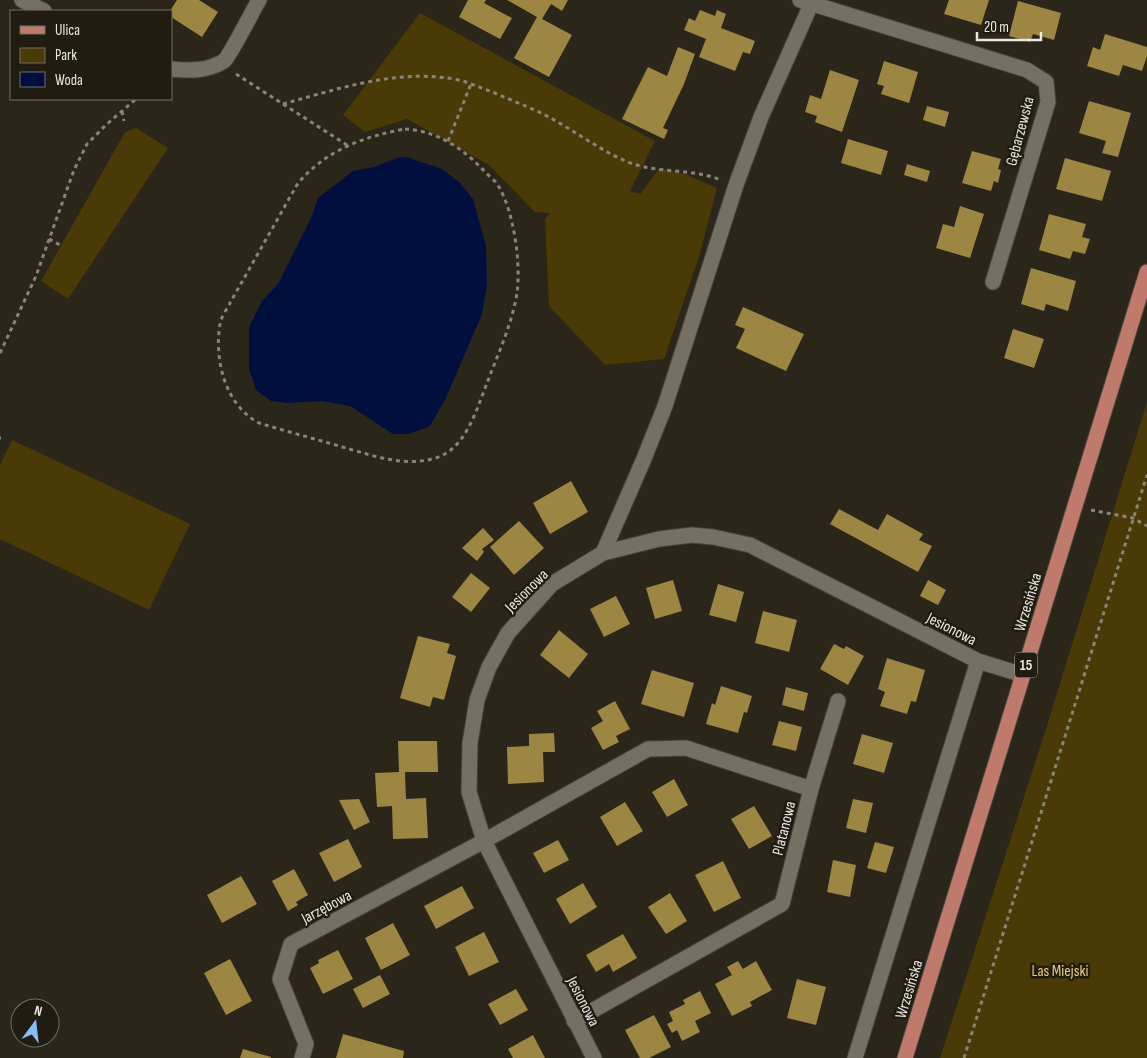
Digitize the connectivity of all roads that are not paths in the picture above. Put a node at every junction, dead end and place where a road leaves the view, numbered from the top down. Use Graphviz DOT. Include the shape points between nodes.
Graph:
graph roads {
  1 [pos="22,0"];
  2 [pos="259,0"];
  3 [pos="808,1"];
  4 [pos="42,10"];
  5 [pos="172,69"];
  6 [pos="1147,272"];
  7 [pos="993,282"];
  8 [pos="602,553"];
  9 [pos="978,661"];
  10 [pos="1023,675"];
  11 [pos="838,701"];
  12 [pos="811,789"];
  13 [pos="484,841"];
  14 [pos="574,1021"];
  15 [pos="302,1058"];
  16 [pos="594,1058"];
  17 [pos="854,1058"];
  18 [pos="905,1058"];
  1 -- 4 [label="street"];
  2 -- 5 [label="street" via="226,60 206,69"];
  3 -- 7 [label="street, Gębarzewska" via="1027,70 1046,82 1048,102"];
  3 -- 8 [label="street" via="736,185 665,406"];
  6 -- 10 [label="main road, Wrzesińska / 15"];
  8 -- 9 [label="street, Jesionowa" via="659,538 692,535 750,545"];
  8 -- 13 [label="street, Jesionowa" via="552,584 508,634 489,667 477,700 470,743 469,792"];
  9 -- 10 [label="street, Jesionowa"];
  9 -- 17 [label="street"];
  10 -- 18 [label="main road, Wrzesińska / 15"];
  11 -- 12 [label="street"];
  12 -- 13 [label="street, Platanowa" via="686,748 648,749"];
  12 -- 14 [label="street, Platanowa" via="782,904"];
  13 -- 14 [label="street, Jesionowa"];
  13 -- 15 [label="street, Jarzębowa" via="291,944 280,979 306,1044"];
  14 -- 16 [label="street, Jesionowa"];
}
